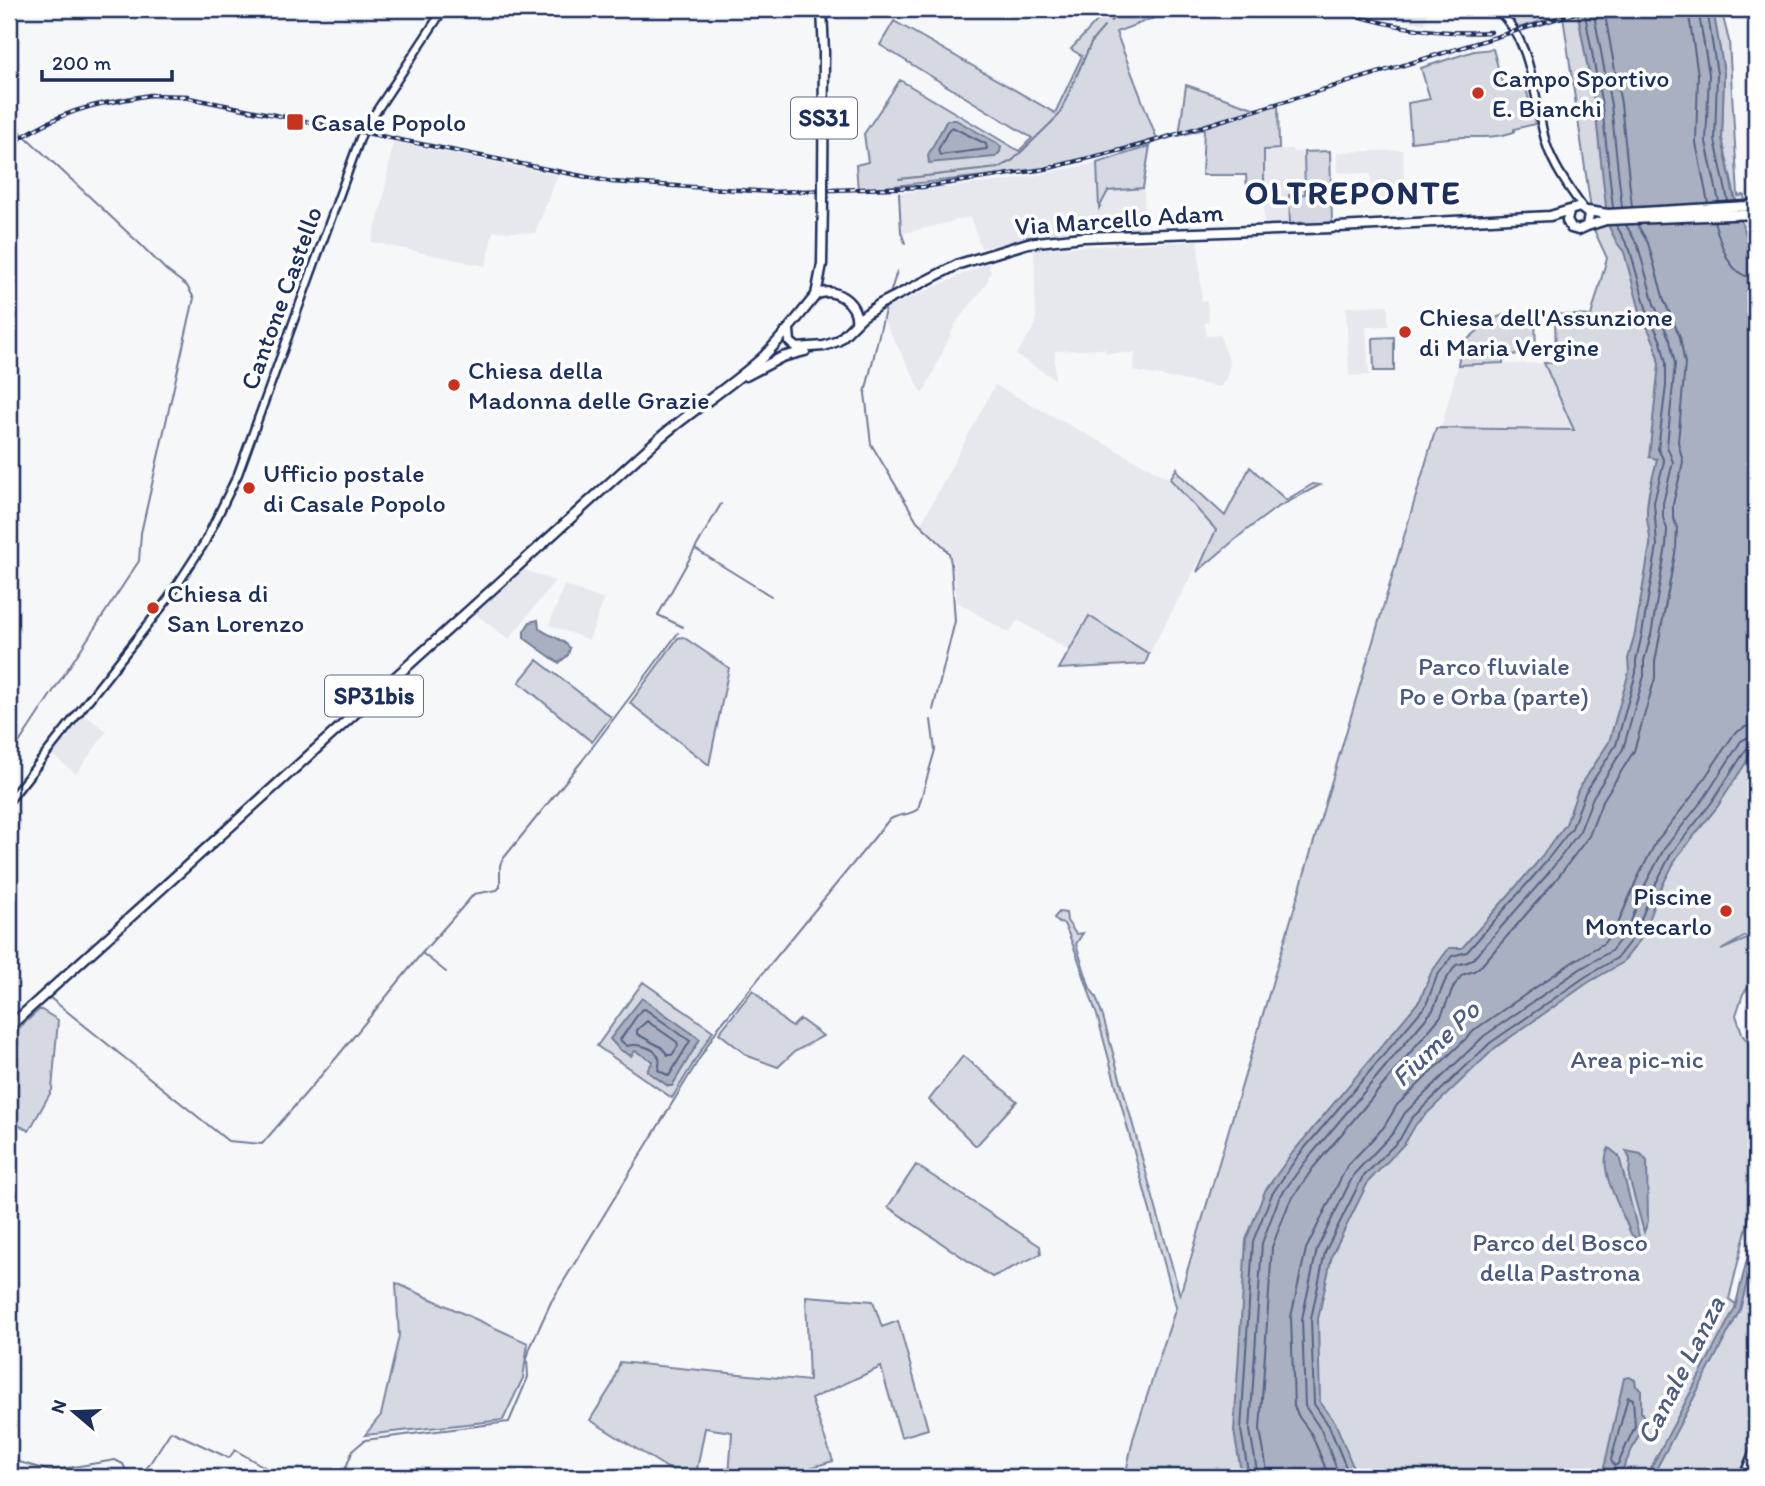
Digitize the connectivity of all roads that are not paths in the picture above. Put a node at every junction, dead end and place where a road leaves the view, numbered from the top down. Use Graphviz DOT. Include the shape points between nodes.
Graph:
graph roads {
  1 [pos="447,9"];
  2 [pos="822,9"];
  3 [pos="1496,9"];
  4 [pos="1574,194"];
  5 [pos="1753,209"];
  6 [pos="1571,210"];
  7 [pos="1588,211"];
  8 [pos="1550,216"];
  9 [pos="1569,225"];
  10 [pos="1590,225"];
  11 [pos="822,264"];
  12 [pos="838,294"];
  13 [pos="816,295"];
  14 [pos="848,302"];
  15 [pos="885,302"];
  16 [pos="856,322"];
  17 [pos="790,327"];
  18 [pos="809,348"];
  19 [pos="731,384"];
  20 [pos="9,801"];
  21 [pos="9,1027"];
  22 [pos="1756,1448"];
  23 [pos="1744,1477"];
  1 -- 20 [label="street, Cantone Castello" via="363,130 236,479 205,542 159,611"];
  2 -- 11 [label="main road, SS31, bridge"];
  3 -- 4 [label="street" via="1519,37 1547,146"];
  4 -- 6 [label="street"];
  4 -- 7 [label="street"];
  5 -- 7 [label="main road"];
  5 -- 10 [label="main road"];
  6 -- 7 [label="main road"];
  6 -- 8 [label="main road, Via Marcello Adam"];
  6 -- 9 [label="main road"];
  7 -- 10 [label="main road"];
  8 -- 9 [label="main road, Via Marcello Adam"];
  8 -- 15 [label="main road, Via Marcello Adam" via="1028,243 959,264"];
  9 -- 10 [label="main road" via="1578,230"];
  11 -- 12 [label="main road, SS31" via="828,283"];
  11 -- 13 [label="main road, SS31"];
  12 -- 13 [label="main road" via="826,291"];
  12 -- 14 [label="main road"];
  13 -- 17 [label="main road"];
  14 -- 15 [label="main road"];
  14 -- 16 [label="main road" via="856,311"];
  15 -- 16 [label="main road, Via Marcello Adam"];
  16 -- 18 [label="main road" via="838,341"];
  17 -- 18 [label="main road" via="792,344"];
  17 -- 19 [label="main road, SP31bis"];
  18 -- 19 [label="main road, SP31bis"];
  19 -- 21 [label="main road, SP31bis" via="656,441"];
  22 -- 23 [label="main road"];
}
